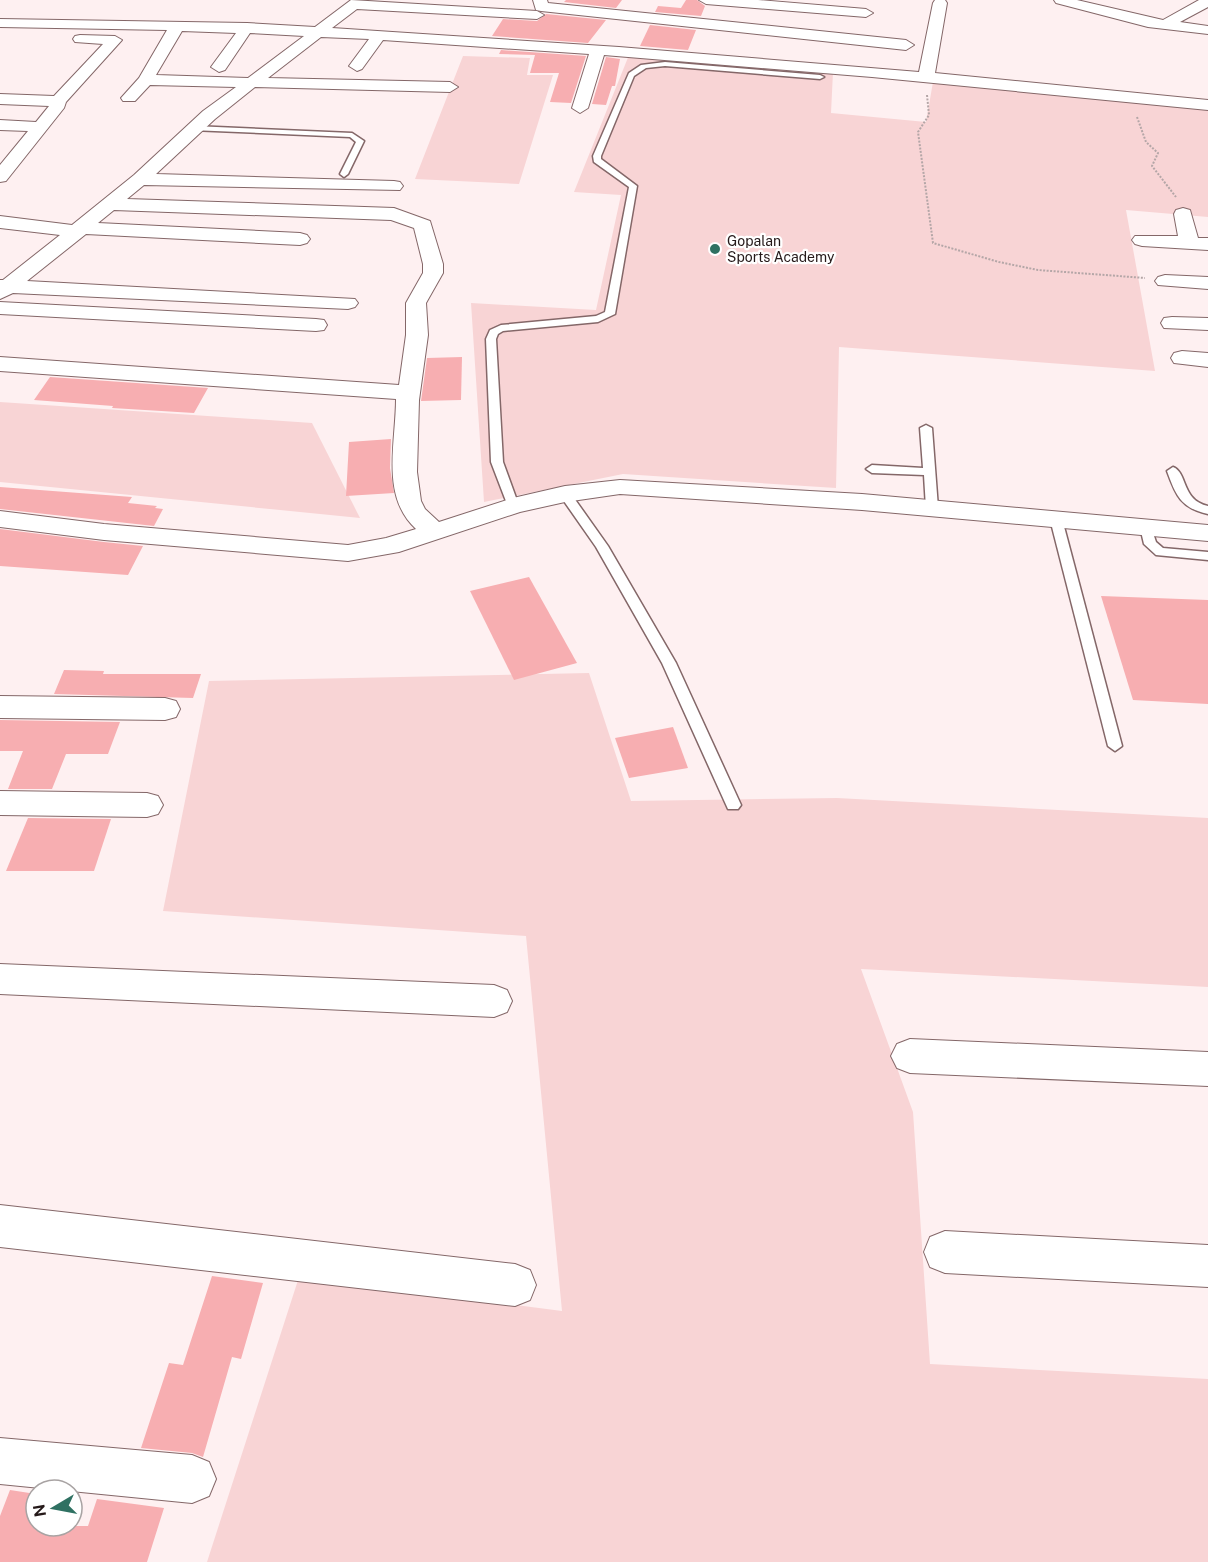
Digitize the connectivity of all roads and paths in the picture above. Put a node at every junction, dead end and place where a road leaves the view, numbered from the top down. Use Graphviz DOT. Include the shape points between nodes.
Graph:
graph roads {
  1 [pos="540,0"];
  2 [pos="706,0"];
  3 [pos="1061,0"];
  4 [pos="1107,0"];
  5 [pos="1208,0"];
  6 [pos="357,3"];
  7 [pos="743,3"];
  8 [pos="940,3"];
  9 [pos="1091,8"];
  10 [pos="866,13"];
  11 [pos="537,15"];
  12 [pos="0,23"];
  13 [pos="1165,25"];
  14 [pos="177,26"];
  15 [pos="247,27"];
  16 [pos="732,27"];
  17 [pos="1208,30"];
  18 [pos="320,31"];
  19 [pos="379,35"];
  20 [pos="58,39"];
  21 [pos="437,39"];
  22 [pos="906,45"];
  23 [pos="598,50"];
  24 [pos="428,54"];
  25 [pos="357,66"];
  26 [pos="219,67"];
  27 [pos="820,77"];
  28 [pos="926,77"];
  29 [pos="146,80"];
  30 [pos="255,81"];
  31 [pos="450,87"];
  32 [pos="1143,98"];
  33 [pos="0,99"];
  34 [pos="151,99"];
  35 [pos="206,99"];
  36 [pos="228,100"];
  37 [pos="252,100"];
  38 [pos="58,101"];
  39 [pos="1208,105"];
  40 [pos="580,108"];
  41 [pos="0,125"];
  42 [pos="41,127"];
  43 [pos="194,128"];
  44 [pos="9,155"];
  45 [pos="344,174"];
  46 [pos="0,177"];
  47 [pos="140,179"];
  48 [pos="394,186"];
  49 [pos="109,204"];
  50 [pos="1183,214"];
  51 [pos="0,222"];
  52 [pos="80,229"];
  53 [pos="300,239"];
  54 [pos="1143,240"];
  55 [pos="1198,243"];
  56 [pos="1165,280"];
  57 [pos="1208,283"];
  58 [pos="3,288"];
  59 [pos="348,303"];
  60 [pos="0,309"];
  61 [pos="1172,322"];
  62 [pos="1208,324"];
  63 [pos="316,325"];
  64 [pos="1182,358"];
  65 [pos="1208,360"];
  66 [pos="0,364"];
  67 [pos="408,399"];
  68 [pos="926,428"];
  69 [pos="872,469"];
  70 [pos="1173,471"];
  71 [pos="929,472"];
  72 [pos="565,494"];
  73 [pos="513,506"];
  74 [pos="932,508"];
  75 [pos="1208,510"];
  76 [pos="0,519"];
  77 [pos="1056,519"];
  78 [pos="1146,527"];
  79 [pos="433,531"];
  80 [pos="1208,533"];
  81 [pos="1208,556"];
  82 [pos="0,707"];
  83 [pos="165,709"];
  84 [pos="1115,746"];
  85 [pos="0,803"];
  86 [pos="147,805"];
  87 [pos="733,806"];
  88 [pos="0,979"];
  89 [pos="494,1001"];
  90 [pos="910,1056"];
  91 [pos="1208,1069"];
  92 [pos="0,1226"];
  93 [pos="945,1252"];
  94 [pos="1208,1266"];
  95 [pos="515,1285"];
  96 [pos="0,1461"];
  97 [pos="192,1479"];
  1 -- 16 [label="street" via="541,7"];
  2 -- 7 [label="street"];
  3 -- 9 [label="street"];
  4 -- 9 [label="street"];
  5 -- 13 [label="street"];
  6 -- 11 [label="street"];
  6 -- 18 [label="street"];
  7 -- 10 [label="street"];
  7 -- 16 [label="street"];
  8 -- 28 [label="street"];
  9 -- 13 [label="street"];
  12 -- 14 [label="street"];
  13 -- 17 [label="street"];
  14 -- 15 [label="street"];
  14 -- 29 [label="street"];
  15 -- 18 [label="street"];
  15 -- 26 [label="street"];
  16 -- 22 [label="street"];
  18 -- 19 [label="street"];
  18 -- 30 [label="street"];
  19 -- 21 [label="street"];
  19 -- 25 [label="street"];
  20 -- 38 [label="street" via="115,40"];
  21 -- 23 [label="street"];
  21 -- 24 [label="street"];
  23 -- 28 [label="street"];
  23 -- 40 [label="street"];
  27 -- 73 [label="lane" via="665,64 634,69 597,156 597,160 633,186 610,314 598,319 501,328 491,339 497,462"];
  28 -- 32 [label="street"];
  28 -- 56 [label="path" via="929,115 918,132 933,243 1038,270"];
  29 -- 30 [label="street"];
  29 -- 34 [label="street" via="129,98"];
  30 -- 31 [label="street"];
  30 -- 36 [label="street"];
  32 -- 39 [label="street"];
  32 -- 50 [label="path" via="1137,117 1146,142 1158,153 1152,166 1172,188"];
  33 -- 38 [label="street"];
  35 -- 36 [label="street"];
  36 -- 37 [label="street"];
  36 -- 43 [label="street"];
  38 -- 42 [label="street"];
  41 -- 42 [label="street"];
  42 -- 44 [label="street"];
  43 -- 45 [label="lane" via="352,135 360,141"];
  43 -- 47 [label="street"];
  44 -- 46 [label="street"];
  47 -- 48 [label="street"];
  47 -- 49 [label="street"];
  49 -- 52 [label="street"];
  49 -- 67 [label="street" via="394,214 423,225 434,257 433,273 416,303 417,335"];
  50 -- 55 [label="street"];
  51 -- 52 [label="street"];
  52 -- 53 [label="street"];
  52 -- 58 [label="street"];
  54 -- 55 [label="street"];
  56 -- 57 [label="street"];
  58 -- 59 [label="street"];
  60 -- 63 [label="street"];
  61 -- 62 [label="street"];
  64 -- 65 [label="street"];
  66 -- 67 [label="street" via="408,393"];
  67 -- 79 [label="street" via="408,495 412,510"];
  68 -- 71 [label="lane"];
  69 -- 71 [label="lane"];
  70 -- 75 [label="lane" via="1183,499"];
  71 -- 74 [label="lane"];
  72 -- 73 [label="street"];
  72 -- 74 [label="street" via="620,487 649,488"];
  72 -- 87 [label="lane" via="602,546 669,663"];
  73 -- 79 [label="street"];
  74 -- 77 [label="street"];
  76 -- 79 [label="street" via="348,553 390,546"];
  77 -- 78 [label="street"];
  77 -- 84 [label="lane"];
  78 -- 80 [label="street"];
  78 -- 81 [label="lane" via="1150,544 1160,552"];
  82 -- 83 [label="street"];
  85 -- 86 [label="street"];
  88 -- 89 [label="street"];
  90 -- 91 [label="street"];
  92 -- 95 [label="street"];
  93 -- 94 [label="street"];
  96 -- 97 [label="street"];
}
